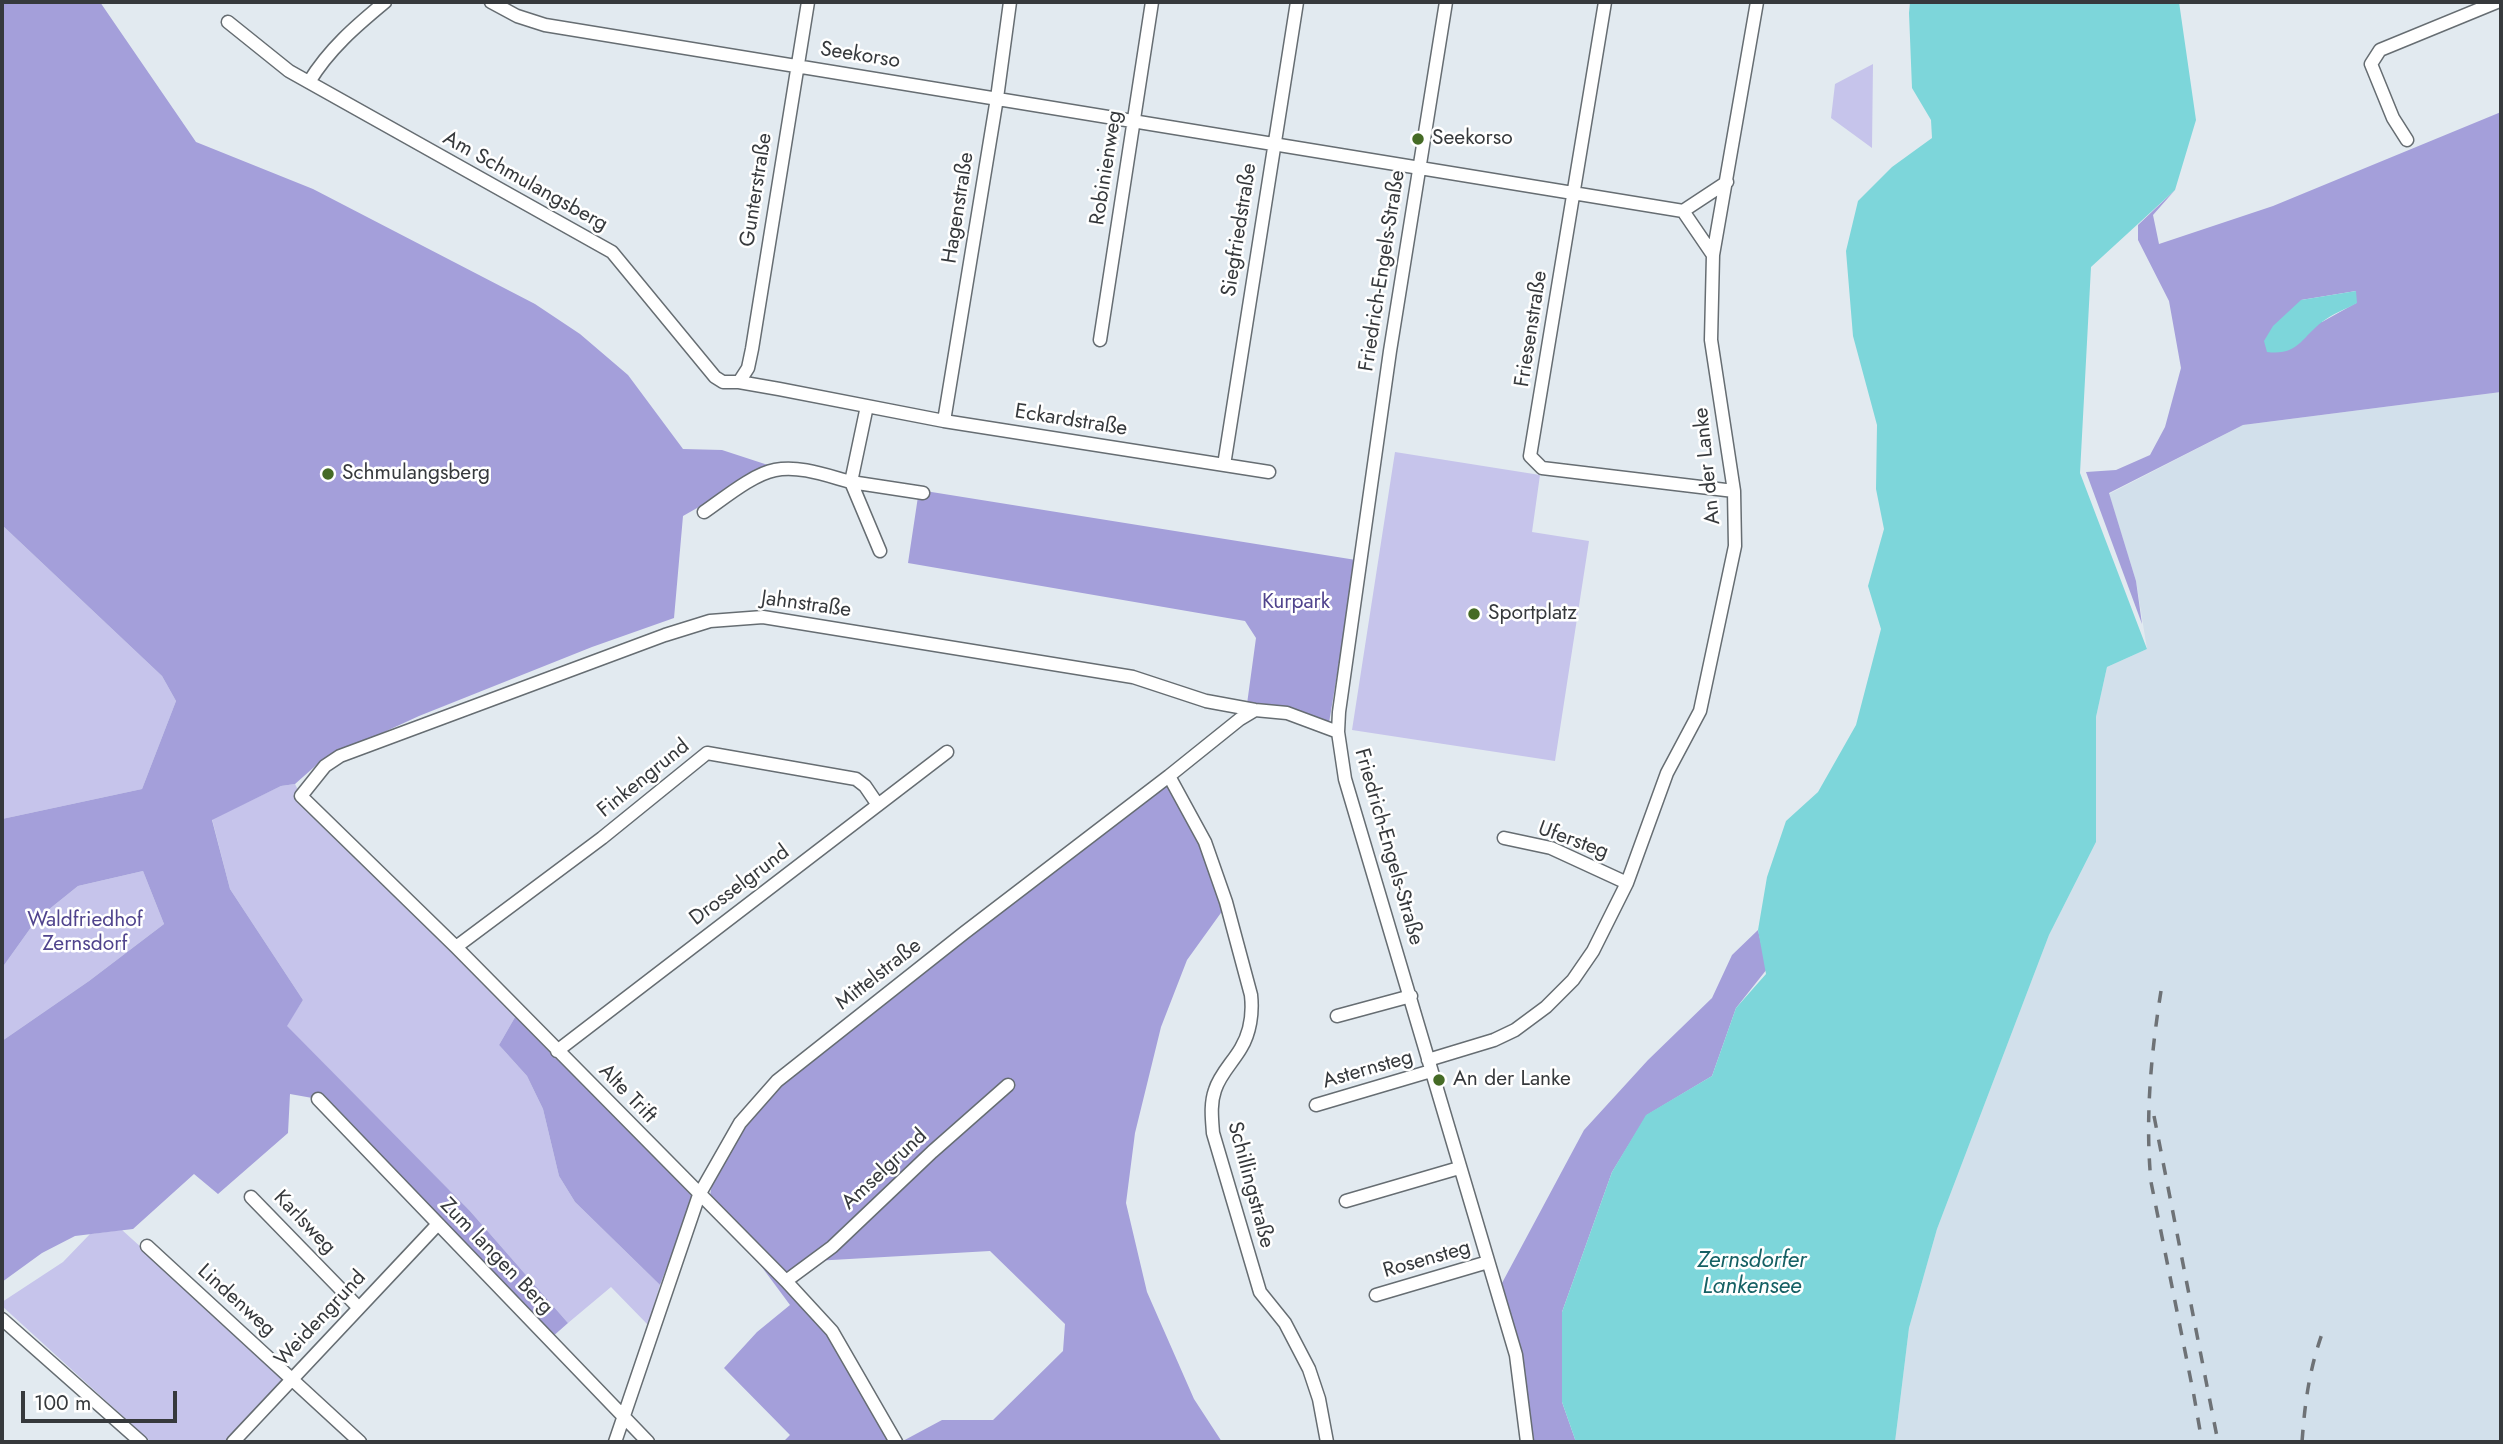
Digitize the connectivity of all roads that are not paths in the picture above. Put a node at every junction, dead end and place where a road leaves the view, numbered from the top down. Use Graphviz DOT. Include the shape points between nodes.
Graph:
graph roads {
  1 [pos="386,2"];
  2 [pos="491,2"];
  3 [pos="808,2"];
  4 [pos="1010,2"];
  5 [pos="1152,2"];
  6 [pos="1297,2"];
  7 [pos="1446,2"];
  8 [pos="1605,2"];
  9 [pos="1757,2"];
  10 [pos="2497,2"];
  11 [pos="228,22"];
  12 [pos="797,65"];
  13 [pos="309,82"];
  14 [pos="997,98"];
  15 [pos="1134,119"];
  16 [pos="2407,140"];
  17 [pos="1273,142"];
  18 [pos="1419,166"];
  19 [pos="1727,182"];
  20 [pos="1574,192"];
  21 [pos="1683,211"];
  22 [pos="1713,255"];
  23 [pos="1100,340"];
  24 [pos="739,382"];
  25 [pos="779,389"];
  26 [pos="867,406"];
  27 [pos="944,421"];
  28 [pos="1224,465"];
  29 [pos="1269,472"];
  30 [pos="851,482"];
  31 [pos="1734,491"];
  32 [pos="923,493"];
  33 [pos="704,512"];
  34 [pos="880,551"];
  35 [pos="1255,710"];
  36 [pos="1338,732"];
  37 [pos="947,752"];
  38 [pos="1169,776"];
  39 [pos="301,796"];
  40 [pos="878,805"];
  41 [pos="1504,838"];
  42 [pos="1627,883"];
  43 [pos="456,947"];
  44 [pos="1411,996"];
  45 [pos="1337,1016"];
  46 [pos="557,1051"];
  47 [pos="1429,1066"];
  48 [pos="1008,1085"];
  49 [pos="317,1099"];
  50 [pos="1316,1105"];
  51 [pos="1459,1168"];
  52 [pos="699,1195"];
  53 [pos="251,1197"];
  54 [pos="1346,1201"];
  55 [pos="438,1224"];
  56 [pos="147,1246"];
  57 [pos="1488,1262"];
  58 [pos="786,1281"];
  59 [pos="1376,1295"];
  60 [pos="358,1307"];
  61 [pos="2,1319"];
  62 [pos="292,1377"];
  63 [pos="622,1416"];
  64 [pos="141,1442"];
  65 [pos="233,1442"];
  66 [pos="360,1442"];
  67 [pos="615,1442"];
  68 [pos="648,1442"];
  69 [pos="896,1442"];
  70 [pos="1326,1442"];
  71 [pos="1527,1442"];
  1 -- 13 [label="street" via="345,36"];
  2 -- 12 [label="street, Seekorso" via="545,24"];
  3 -- 12 [label="street, Gunterstraße"];
  4 -- 14 [label="street, Hagenstraße"];
  5 -- 15 [label="street, Robinienweg"];
  6 -- 17 [label="street, Siegfriedstraße"];
  7 -- 18 [label="street, Friedrich-Engels-Straße"];
  8 -- 20 [label="street, Friesenstraße"];
  9 -- 19 [label="street, An der Lanke"];
  10 -- 16 [label="street" via="2380,50 2371,64"];
  11 -- 13 [label="street, Am Schmulangsberg" via="271,59"];
  12 -- 14 [label="street, Seekorso"];
  12 -- 24 [label="street, Gunterstraße" via="752,349"];
  13 -- 24 [label="street, Am Schmulangsberg" via="612,252 715,377"];
  14 -- 15 [label="street, Seekorso"];
  14 -- 27 [label="street, Hagenstraße"];
  15 -- 17 [label="street, Seekorso"];
  15 -- 23 [label="street, Robinienweg"];
  17 -- 18 [label="street, Seekorso"];
  17 -- 28 [label="street, Siegfriedstraße"];
  18 -- 20 [label="street, Seekorso"];
  18 -- 36 [label="street, Friedrich-Engels-Straße" via="1367,502"];
  19 -- 21 [label="street"];
  19 -- 22 [label="street, An der Lanke"];
  20 -- 21 [label="street, Seekorso"];
  20 -- 31 [label="street, Friesenstraße" via="1531,456 1542,468"];
  21 -- 22 [label="street"];
  22 -- 31 [label="street, An der Lanke" via="1711,340"];
  24 -- 25 [label="street, Am Schmulangsberg"];
  25 -- 26 [label="street, Eckardstraße"];
  26 -- 27 [label="street, Eckardstraße"];
  26 -- 30 [label="street"];
  27 -- 28 [label="street, Eckardstraße"];
  28 -- 29 [label="street, Eckardstraße"];
  30 -- 32 [label="street"];
  30 -- 33 [label="street" via="807,471 776,470"];
  30 -- 34 [label="street"];
  31 -- 42 [label="street, An der Lanke" via="1735,546 1700,712 1667,773"];
  35 -- 36 [label="street" via="1287,713"];
  35 -- 38 [label="street, Mittelstraße"];
  35 -- 39 [label="street, Jahnstraße" via="1206,701 1133,677 763,617 738,617 710,621 633,646 340,756 325,766"];
  36 -- 44 [label="street, Friedrich-Engels-Straße" via="1345,779"];
  37 -- 40 [label="street, Drosselgrund"];
  38 -- 52 [label="street, Mittelstraße" via="777,1081 740,1123"];
  38 -- 70 [label="street, Schillingstraße" via="1205,842 1251,995 1250,1022 1241,1047 1215,1089 1213,1133 1259,1292 1285,1323 1309,1369"];
  39 -- 43 [label="street, Alte Trift"];
  40 -- 43 [label="street, Finkengrund" via="856,779 706,753"];
  40 -- 46 [label="street, Drosselgrund"];
  41 -- 42 [label="street, Ufersteg" via="1551,848"];
  42 -- 47 [label="street, An der Lanke" via="1592,951 1573,980 1546,1007 1515,1030"];
  43 -- 46 [label="street, Alte Trift"];
  44 -- 45 [label="street"];
  44 -- 47 [label="street, Friedrich-Engels-Straße"];
  46 -- 52 [label="street, Alte Trift"];
  47 -- 50 [label="street, Asternsteg"];
  47 -- 51 [label="street, Friedrich-Engels-Straße"];
  48 -- 58 [label="street, Amselgrund" via="832,1247"];
  49 -- 55 [label="street, Zum langen Berg"];
  51 -- 54 [label="street"];
  51 -- 57 [label="street, Friedrich-Engels-Straße"];
  52 -- 58 [label="street, Alte Trift"];
  52 -- 63 [label="street, Mittelstraße"];
  53 -- 60 [label="street, Karlsweg"];
  55 -- 60 [label="street, Weidengrund"];
  55 -- 63 [label="street, Zum langen Berg"];
  56 -- 62 [label="street, Lindenweg"];
  57 -- 59 [label="street, Rosensteg"];
  57 -- 71 [label="street, Friedrich-Engels-Straße" via="1516,1355"];
  58 -- 69 [label="street, Alte Trift" via="832,1331"];
  60 -- 62 [label="street, Weidengrund"];
  61 -- 64 [label="street"];
  62 -- 65 [label="street, Weidengrund"];
  62 -- 66 [label="street, Lindenweg"];
  63 -- 67 [label="street, Mittelstraße"];
  63 -- 68 [label="street, Zum langen Berg"];
}
